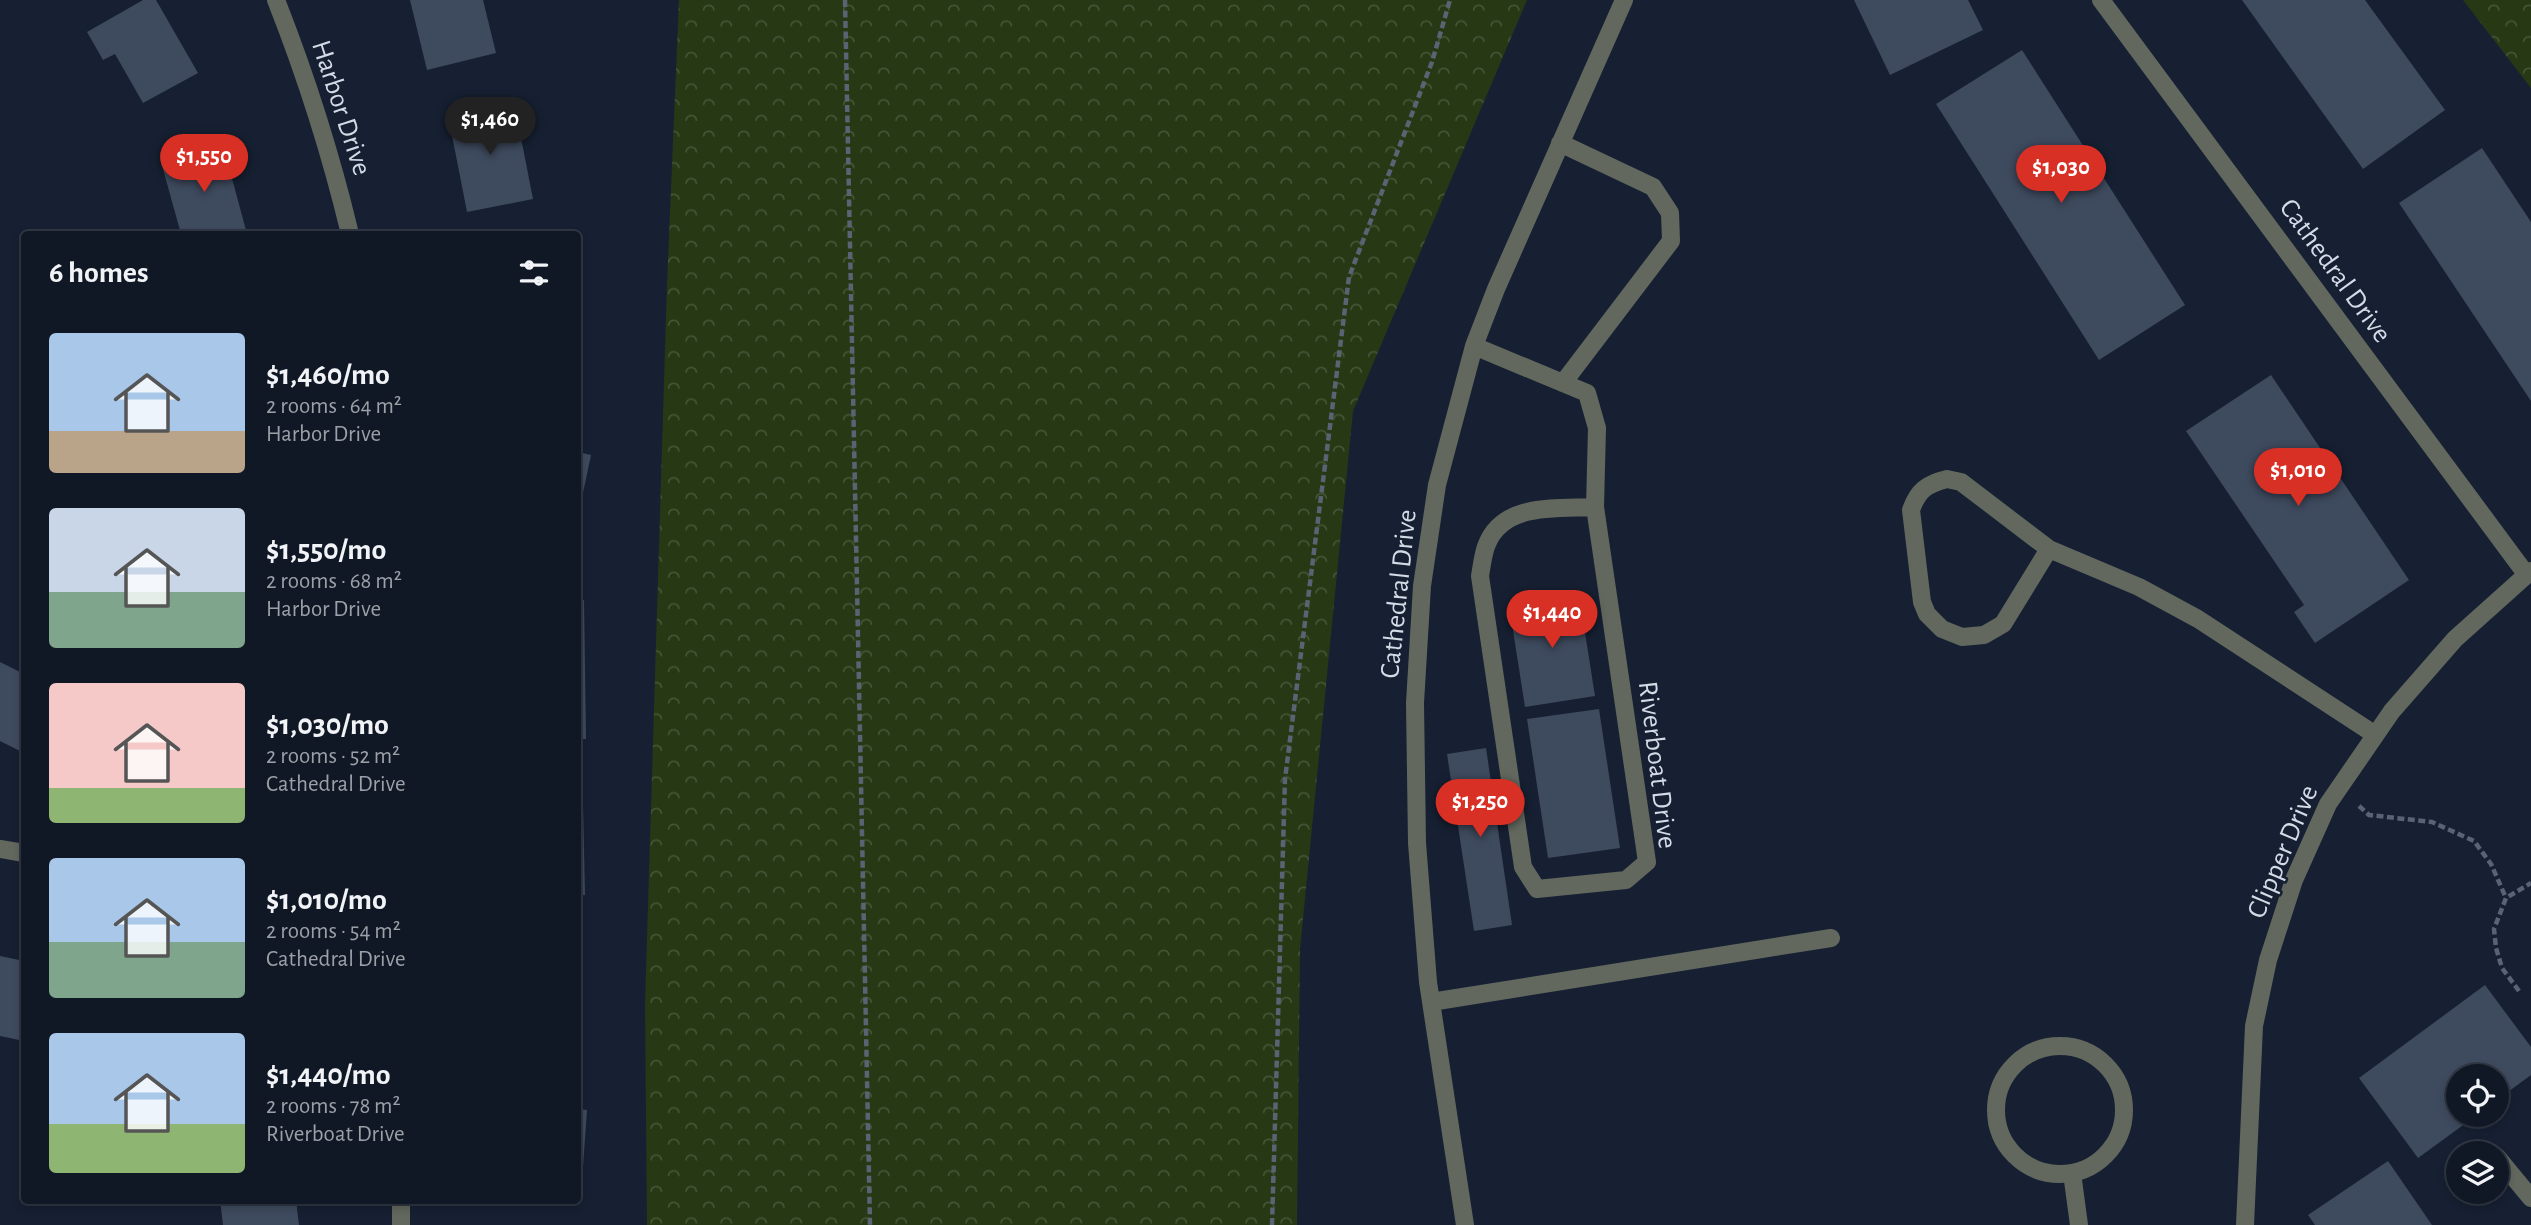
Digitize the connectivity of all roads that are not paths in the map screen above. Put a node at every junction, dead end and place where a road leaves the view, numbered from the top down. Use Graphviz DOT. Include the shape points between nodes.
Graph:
graph roads {
  1 [pos="276,0"];
  2 [pos="1624,0"];
  3 [pos="2101,0"];
  4 [pos="1560,143"];
  5 [pos="349,231"];
  6 [pos="1474,346"];
  7 [pos="1563,383"];
  8 [pos="1595,507"];
  9 [pos="2049,549"];
  10 [pos="2528,572"];
  11 [pos="2374,734"];
  12 [pos="0,849"];
  13 [pos="21,852"];
  14 [pos="1831,938"];
  15 [pos="1431,1002"];
  16 [pos="2509,1171"];
  17 [pos="2071,1173"];
  18 [pos="2531,1198"];
  19 [pos="401,1204"];
  20 [pos="401,1225"];
  21 [pos="1465,1225"];
  22 [pos="2079,1225"];
  23 [pos="2245,1225"];
  1 -- 5 [label="street, Harbor Drive" via="294,45"];
  2 -- 4 [label="street, Cathedral Drive"];
  3 -- 10 [label="street, Cathedral Drive"];
  4 -- 6 [label="street, Cathedral Drive"];
  4 -- 7 [label="street" via="1653,187 1670,213 1671,241"];
  6 -- 7 [label="street, Riverboat Drive"];
  6 -- 15 [label="street, Cathedral Drive" via="1437,485 1422,586 1415,703 1417,843"];
  7 -- 8 [label="street, Riverboat Drive" via="1587,393 1597,428"];
  8 -- 8 [label="street, Riverboat Drive" via="1647,862 1626,880 1537,889 1523,867 1479,576 1487,544 1497,528 1520,512"];
  9 -- 9 [label="street" via="2003,624 1984,635 1962,637 1942,629 1922,602 1911,510 1916,496 1929,483 1961,482"];
  9 -- 11 [label="street" via="2139,587 2198,619"];
  10 -- 11 [label="street, Clipper Drive" via="2455,639"];
  11 -- 23 [label="street, Clipper Drive" via="2328,804 2294,880 2268,960 2254,1026"];
  12 -- 13 [label="street"];
  14 -- 15 [label="street"];
  15 -- 21 [label="street, Cathedral Drive"];
  16 -- 18 [label="street"];
  17 -- 17 [label="street" via="2091,1166 2119,1135 2124,1115 2122,1094 2099,1059 2060,1046 2039,1049 2020,1059 2006,1075 1997,1094 1995,1116 2013,1154 2030,1167"];
  17 -- 22 [label="street"];
  19 -- 20 [label="street"];
}
